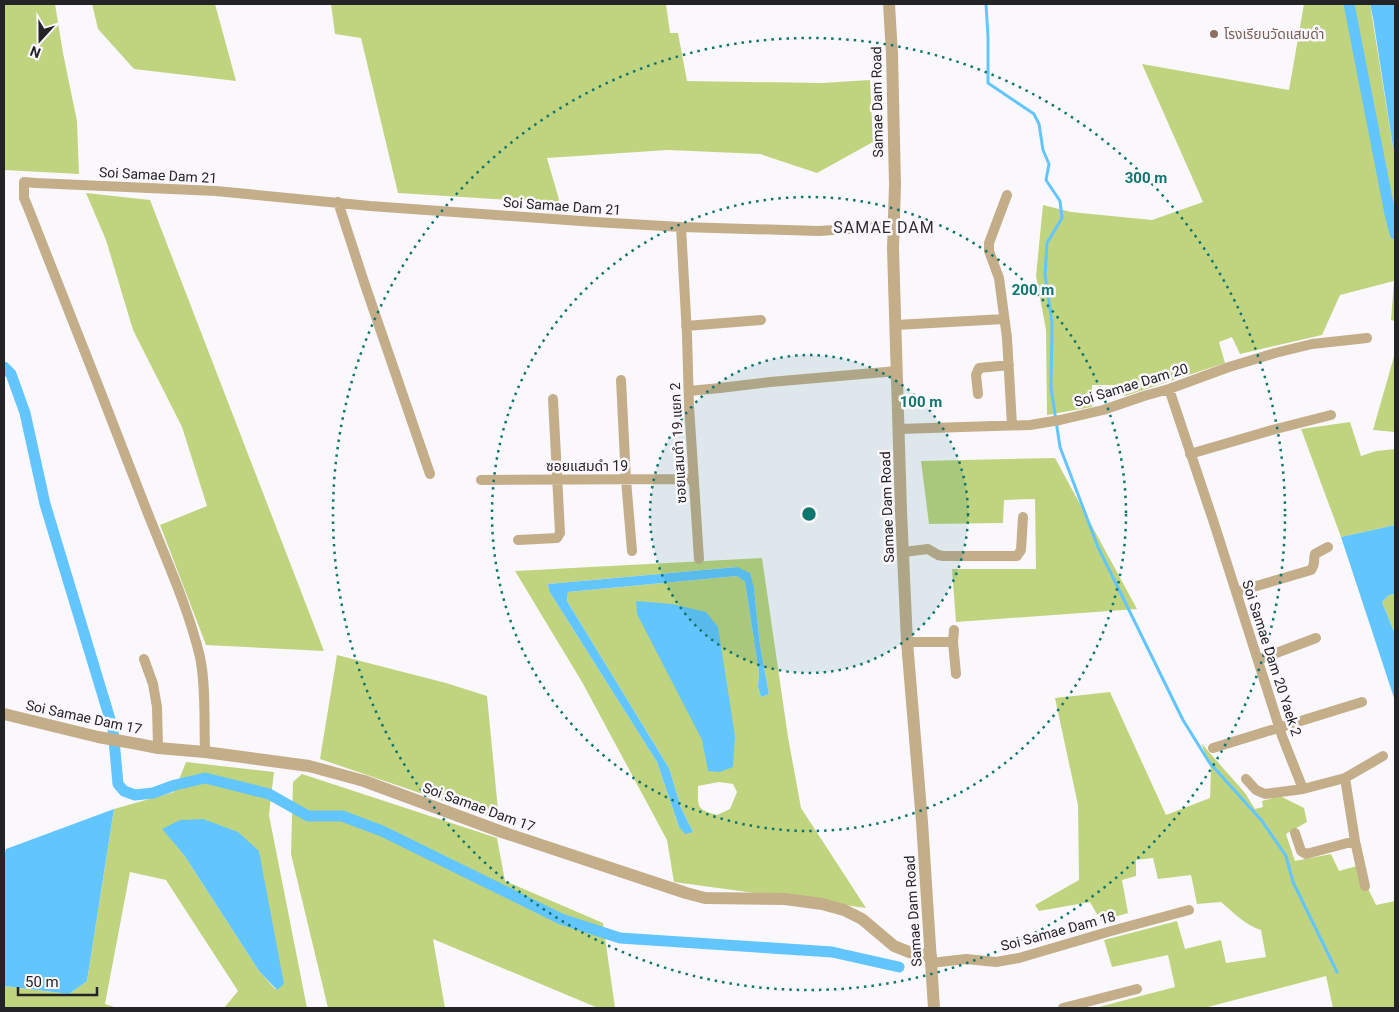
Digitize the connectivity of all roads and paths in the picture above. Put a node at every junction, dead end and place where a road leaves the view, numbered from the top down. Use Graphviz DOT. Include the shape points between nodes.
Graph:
graph roads {
  1 [pos="889,4"];
  2 [pos="1007,195"];
  3 [pos="338,202"];
  4 [pos="893,226"];
  5 [pos="681,227"];
  6 [pos="1004,319"];
  7 [pos="760,320"];
  8 [pos="896,325"];
  9 [pos="686,326"];
  10 [pos="1367,338"];
  11 [pos="1009,366"];
  12 [pos="897,371"];
  13 [pos="621,380"];
  14 [pos="1169,390"];
  15 [pos="689,391"];
  16 [pos="978,394"];
  17 [pos="552,399"];
  18 [pos="1331,415"];
  19 [pos="1012,425"];
  20 [pos="899,429"];
  21 [pos="1190,454"];
  22 [pos="430,474"];
  23 [pos="694,479"];
  24 [pos="481,480"];
  25 [pos="557,480"];
  26 [pos="626,480"];
  27 [pos="1023,517"];
  28 [pos="518,540"];
  29 [pos="1328,547"];
  30 [pos="632,551"];
  31 [pos="904,552"];
  32 [pos="698,558"];
  33 [pos="1236,592"];
  34 [pos="954,630"];
  35 [pos="1316,638"];
  36 [pos="907,642"];
  37 [pos="953,642"];
  38 [pos="144,659"];
  39 [pos="1258,660"];
  40 [pos="956,674"];
  41 [pos="1362,702"];
  42 [pos="4,714"];
  43 [pos="1280,726"];
  44 [pos="158,748"];
  45 [pos="1213,748"];
  46 [pos="205,752"];
  47 [pos="1383,756"];
  48 [pos="1345,778"];
  49 [pos="1246,779"];
  50 [pos="1303,789"];
  51 [pos="1295,833"];
  52 [pos="1355,841"];
  53 [pos="1365,886"];
  54 [pos="1189,910"];
  55 [pos="931,960"];
  56 [pos="1137,989"];
  57 [pos="934,1008"];
  58 [pos="1063,1008"];
  1 -- 4 [label="street, Samae Dam Road" via="895,184"];
  2 -- 6 [label="street" via="989,243 999,278"];
  3 -- 5 [label="street, Soi Samae Dam 21"];
  3 -- 22 [label="street"];
  3 -- 46 [label="street, Soi Samae Dam 21" via="216,191 24,182 27,205 189,616 203,683"];
  4 -- 5 [label="street, Soi Samae Dam 21" via="820,231"];
  4 -- 8 [label="street, Samae Dam Road"];
  5 -- 9 [label="street, ซอยแสมดำ 19 แยก 2"];
  6 -- 8 [label="street"];
  6 -- 11 [label="street"];
  7 -- 9 [label="street"];
  8 -- 12 [label="street, Samae Dam Road"];
  9 -- 15 [label="street, ซอยแสมดำ 19 แยก 2"];
  10 -- 14 [label="street, Soi Samae Dam 20" via="1312,344 1275,353"];
  11 -- 16 [label="street" via="979,368 976,375"];
  11 -- 19 [label="street"];
  12 -- 15 [label="street"];
  12 -- 20 [label="street, Samae Dam Road"];
  13 -- 26 [label="street"];
  14 -- 19 [label="street, Soi Samae Dam 20" via="1060,420"];
  14 -- 21 [label="street, Soi Samae Dam 20 Yaek 2"];
  15 -- 23 [label="street, ซอยแสมดำ 19 แยก 2"];
  17 -- 25 [label="street"];
  18 -- 21 [label="street"];
  19 -- 20 [label="street, Soi Samae Dam 20"];
  20 -- 31 [label="street, Samae Dam Road"];
  21 -- 33 [label="street, Soi Samae Dam 20 Yaek 2"];
  23 -- 26 [label="street, ซอยแสมดำ 19"];
  23 -- 32 [label="street, ซอยแสมดำ 19 แยก 2"];
  24 -- 25 [label="street, ซอยแสมดำ 19"];
  25 -- 26 [label="street, ซอยแสมดำ 19"];
  25 -- 28 [label="street" via="560,533 556,538"];
  26 -- 30 [label="street"];
  27 -- 31 [label="street" via="1021,550 1017,556 943,556 928,549"];
  29 -- 33 [label="street" via="1315,554 1312,570"];
  31 -- 36 [label="street, Samae Dam Road"];
  33 -- 39 [label="street, Soi Samae Dam 20 Yaek 2"];
  34 -- 37 [label="street"];
  35 -- 39 [label="street"];
  36 -- 37 [label="street"];
  36 -- 55 [label="street, Samae Dam Road"];
  37 -- 40 [label="street"];
  38 -- 44 [label="street" via="157,707"];
  39 -- 43 [label="street, Soi Samae Dam 20 Yaek 2"];
  41 -- 43 [label="street"];
  42 -- 44 [label="street, Soi Samae Dam 17"];
  43 -- 45 [label="street"];
  43 -- 50 [label="street, Soi Samae Dam 20 Yaek 2"];
  44 -- 46 [label="street, Soi Samae Dam 17"];
  46 -- 55 [label="street, Soi Samae Dam 17" via="309,766 364,782 502,832 705,898 785,899 844,910 862,919 894,946"];
  47 -- 48 [label="street"];
  48 -- 50 [label="street"];
  48 -- 52 [label="street"];
  49 -- 50 [label="street" via="1264,794"];
  51 -- 52 [label="street" via="1301,851 1306,854"];
  52 -- 53 [label="street"];
  54 -- 55 [label="street, Soi Samae Dam 18" via="1019,958 996,962"];
  55 -- 57 [label="street, Samae Dam Road"];
  56 -- 58 [label="street"];
}
